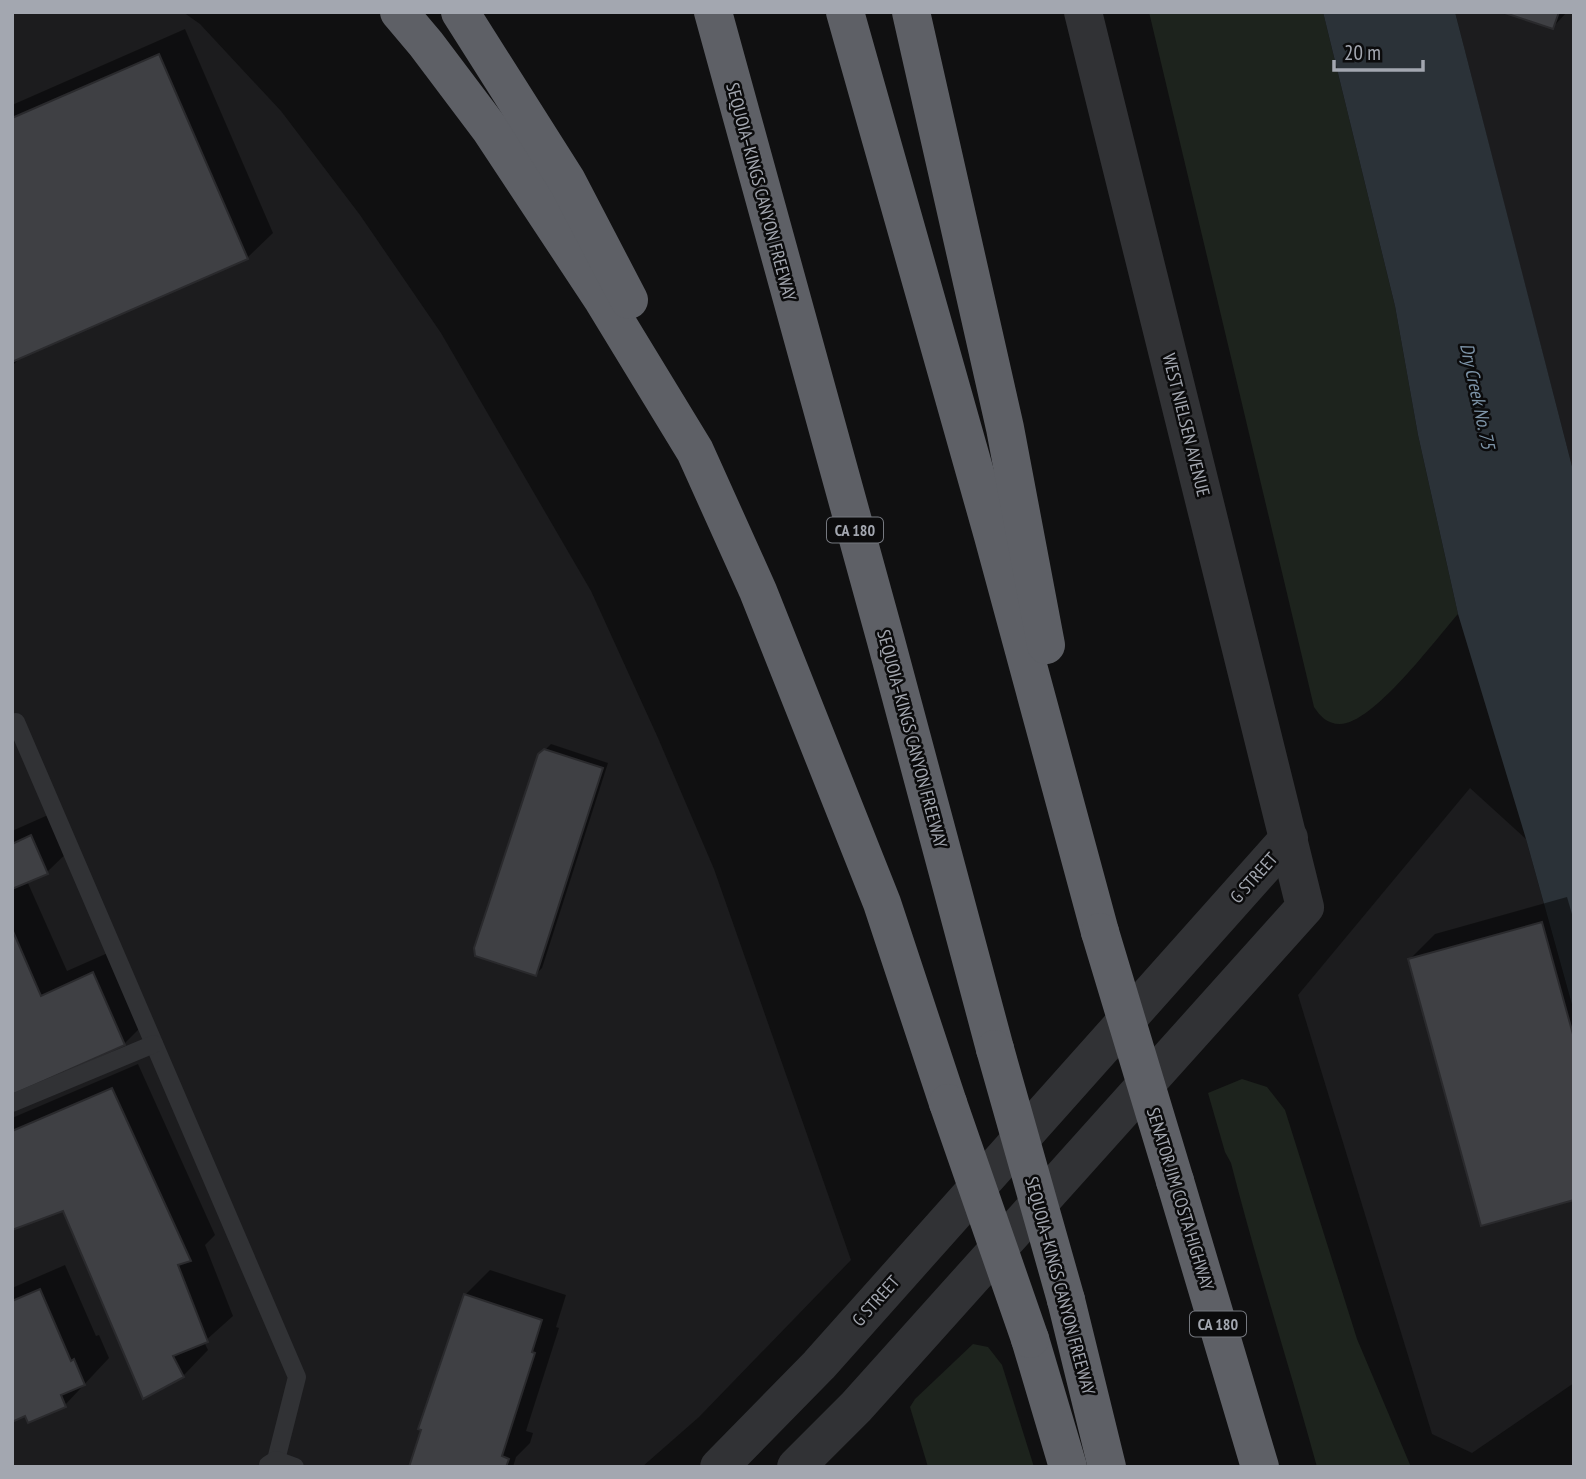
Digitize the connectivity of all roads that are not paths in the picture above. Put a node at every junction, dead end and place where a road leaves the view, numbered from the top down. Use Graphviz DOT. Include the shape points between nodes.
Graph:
graph roads {
  1 [pos="399,12"];
  2 [pos="460,12"];
  3 [pos="713,12"];
  4 [pos="845,12"];
  5 [pos="911,12"];
  6 [pos="1083,12"];
  7 [pos="695,451"];
  8 [pos="14,723"];
  9 [pos="1289,838"];
  10 [pos="1100,932"];
  11 [pos="155,1044"];
  12 [pos="12,1103"];
  13 [pos="819,1365"];
  14 [pos="856,1407"];
  15 [pos="273,1465"];
  16 [pos="295,1467"];
  17 [pos="719,1467"];
  18 [pos="796,1467"];
  19 [pos="1068,1467"];
  20 [pos="1107,1467"];
  21 [pos="1260,1467"];
  1 -- 7 [label="highway" via="491,129"];
  2 -- 7 [label="highway" via="567,181 661,366"];
  3 -- 20 [label="highway, SEQUOIA–KINGS CANYON FREEWAY / CA 180, bridge" via="1066,1300"];
  4 -- 10 [label="highway, CA 180"];
  5 -- 10 [label="highway" via="1005,428"];
  6 -- 9 [label="street, WEST NIELSEN AVENUE"];
  7 -- 19 [label="highway, bridge" via="758,591 883,903 1030,1339"];
  8 -- 11 [label="lane"];
  9 -- 13 [label="street, G STREET"];
  9 -- 14 [label="street, G STREET" via="1305,906"];
  10 -- 21 [label="highway, SENATOR JIM COSTA HIGHWAY / CA 180, bridge"];
  11 -- 12 [label="lane"];
  11 -- 15 [label="lane" via="297,1377"];
  13 -- 14 [label="street"];
  13 -- 17 [label="street, G STREET"];
  14 -- 18 [label="street, G STREET"];
  15 -- 16 [label="lane"];
}
